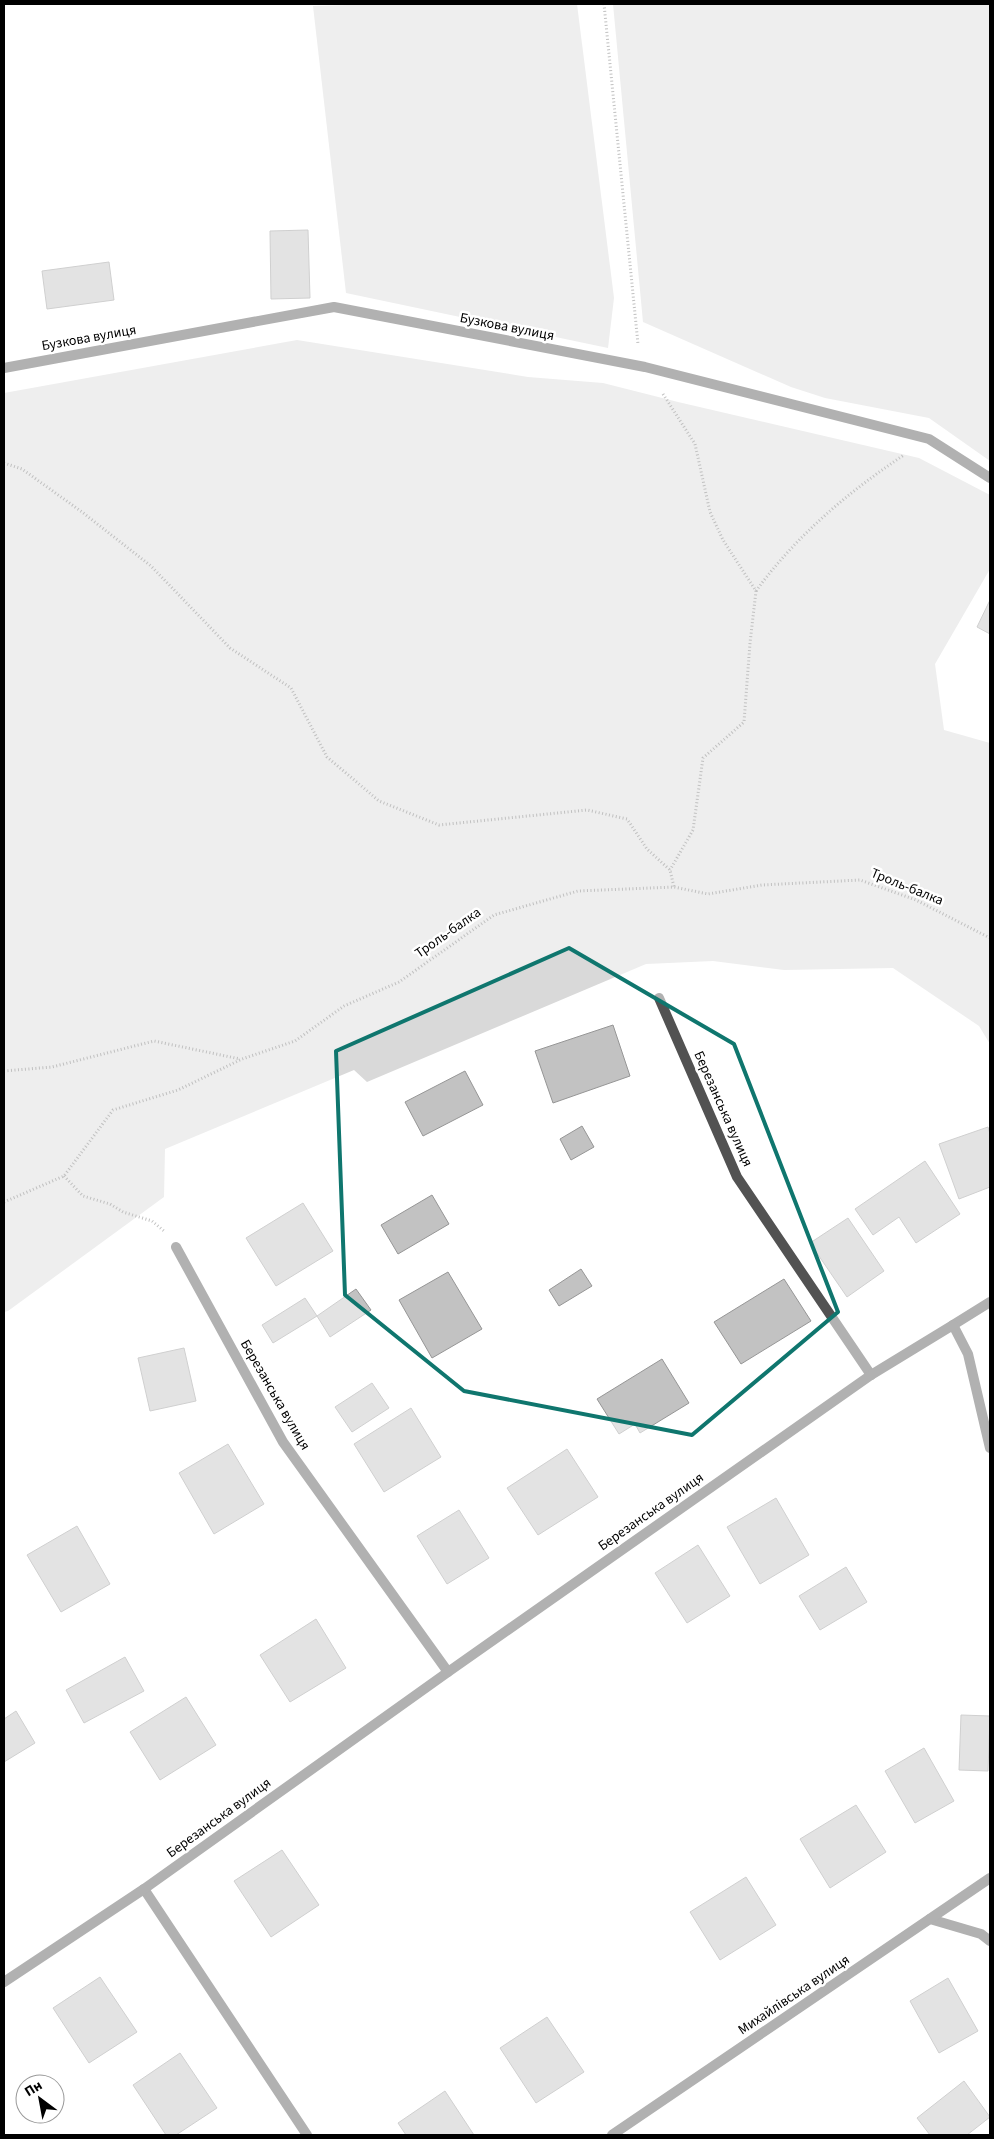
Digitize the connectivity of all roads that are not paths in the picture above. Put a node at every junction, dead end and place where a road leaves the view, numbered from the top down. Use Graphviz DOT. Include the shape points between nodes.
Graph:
graph roads {
  1 [pos="4,368"];
  2 [pos="990,478"];
  3 [pos="659,998"];
  4 [pos="176,1247"];
  5 [pos="990,1302"];
  6 [pos="953,1325"];
  7 [pos="871,1375"];
  8 [pos="990,1448"];
  9 [pos="448,1672"];
  10 [pos="990,1878"];
  11 [pos="144,1888"];
  12 [pos="930,1919"];
  13 [pos="990,1941"];
  14 [pos="4,1982"];
  15 [pos="307,2135"];
  16 [pos="612,2135"];
  1 -- 2 [label="street, Бузкова вулиця" via="334,307 645,367 929,439"];
  3 -- 7 [label="street, Березанська вулиця" via="737,1177"];
  4 -- 9 [label="street, Березанська вулиця" via="283,1442"];
  5 -- 6 [label="street, Березанська вулиця"];
  6 -- 7 [label="street, Березанська вулиця"];
  6 -- 8 [label="street" via="968,1354"];
  7 -- 9 [label="street, Березанська вулиця"];
  9 -- 11 [label="street, Березанська вулиця"];
  10 -- 12 [label="street, Михайлівська вулиця"];
  11 -- 14 [label="street, Березанська вулиця"];
  11 -- 15 [label="street"];
  12 -- 13 [label="street" via="981,1934"];
  12 -- 16 [label="street, Михайлівська вулиця"];
}
